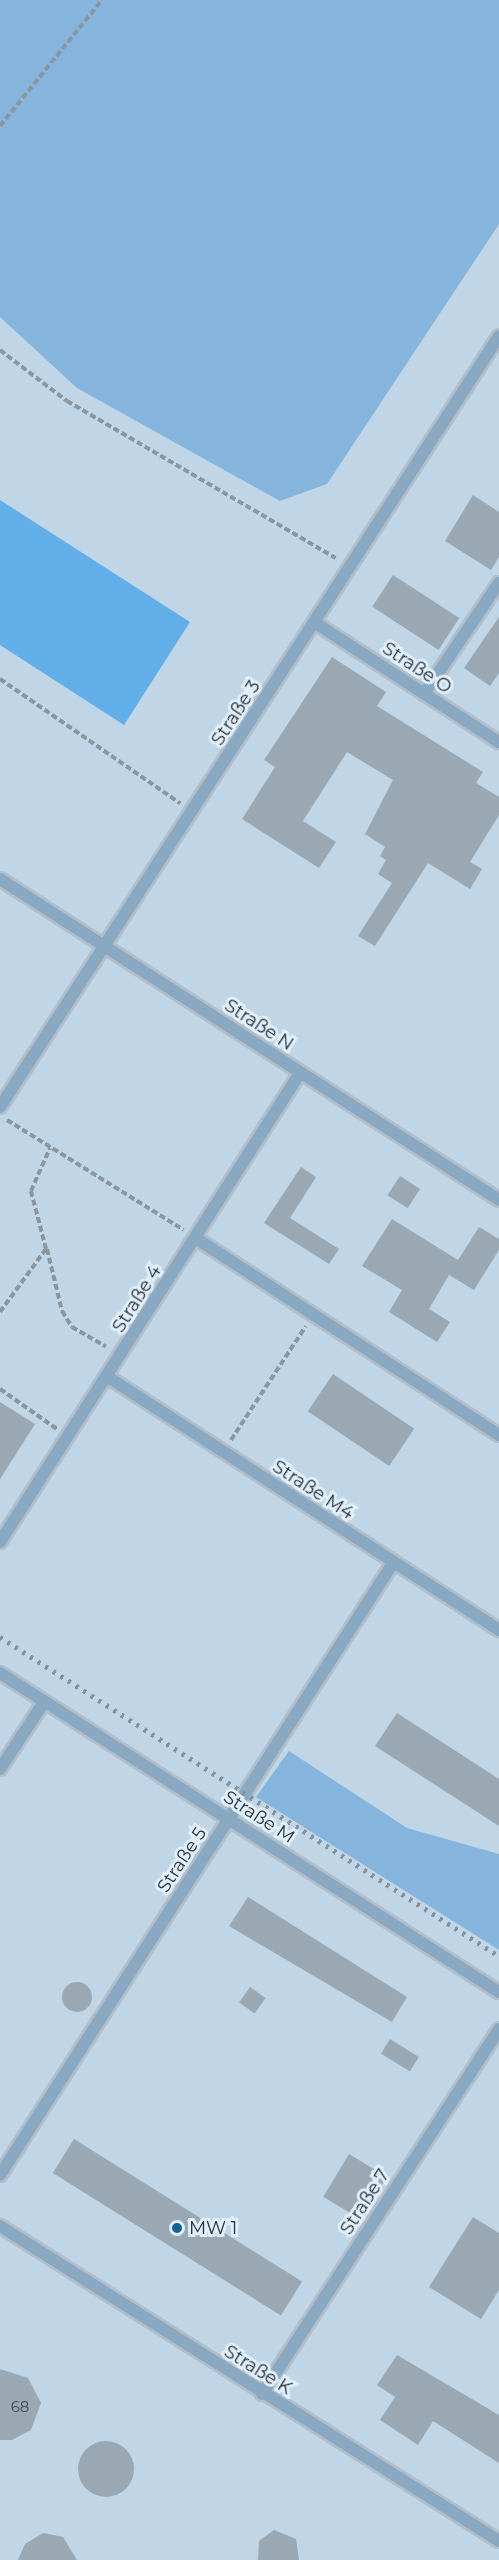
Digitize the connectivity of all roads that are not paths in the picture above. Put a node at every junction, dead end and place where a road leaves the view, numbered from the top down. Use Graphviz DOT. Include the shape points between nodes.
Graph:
graph roads {
  1 [pos="499,336"];
  2 [pos="499,583"];
  3 [pos="317,624"];
  4 [pos="424,694"];
  5 [pos="499,742"];
  6 [pos="0,879"];
  7 [pos="101,945"];
  8 [pos="300,1073"];
  9 [pos="0,1107"];
  10 [pos="499,1200"];
  11 [pos="197,1239"];
  12 [pos="108,1377"];
  13 [pos="499,1435"];
  14 [pos="0,1542"];
  15 [pos="393,1563"];
  16 [pos="499,1630"];
  17 [pos="0,1673"];
  18 [pos="44,1702"];
  19 [pos="0,1769"];
  20 [pos="229,1820"];
  21 [pos="499,1992"];
  22 [pos="499,2029"];
  23 [pos="0,2175"];
  24 [pos="0,2226"];
  25 [pos="262,2394"];
  26 [pos="499,2541"];
  1 -- 3 [label="lane, Straße 3"];
  2 -- 4 [label="lane"];
  3 -- 4 [label="lane, Straße O"];
  3 -- 7 [label="lane, Straße 3"];
  4 -- 5 [label="lane, Straße O"];
  6 -- 7 [label="lane, Straße N"];
  7 -- 8 [label="lane, Straße N"];
  7 -- 9 [label="lane, Straße 3"];
  8 -- 10 [label="lane, Straße N"];
  8 -- 11 [label="lane, Straße 4"];
  11 -- 12 [label="lane, Straße 4"];
  11 -- 13 [label="lane"];
  12 -- 14 [label="lane, Straße 4"];
  12 -- 15 [label="lane, Straße M4"];
  15 -- 16 [label="lane, Straße M4"];
  15 -- 20 [label="lane, Straße 5"];
  17 -- 18 [label="lane, Straße M"];
  18 -- 19 [label="lane"];
  18 -- 20 [label="lane, Straße M"];
  20 -- 21 [label="lane, Straße M"];
  20 -- 23 [label="lane, Straße 5"];
  22 -- 25 [label="lane, Straße 7"];
  24 -- 25 [label="lane, Straße K"];
  25 -- 26 [label="lane, Straße K"];
}
